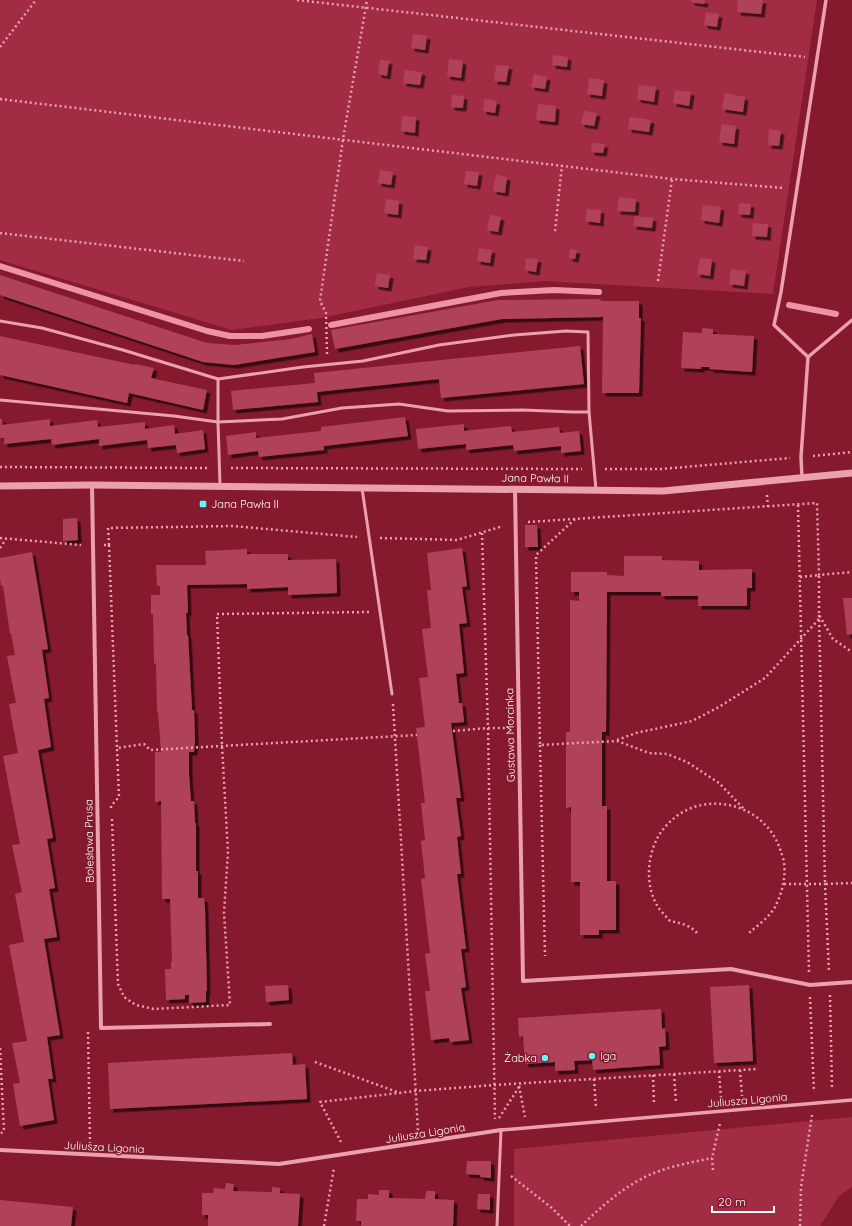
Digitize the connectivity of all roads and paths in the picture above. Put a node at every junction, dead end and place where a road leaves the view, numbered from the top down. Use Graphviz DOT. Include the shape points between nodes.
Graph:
graph roads {
  1 [pos="36,0"];
  2 [pos="297,0"];
  3 [pos="367,0"];
  4 [pos="826,0"];
  5 [pos="365,8"];
  6 [pos="0,47"];
  7 [pos="817,58"];
  8 [pos="0,99"];
  9 [pos="343,139"];
  10 [pos="562,166"];
  11 [pos="672,179"];
  12 [pos="797,189"];
  13 [pos="555,231"];
  14 [pos="0,233"];
  15 [pos="244,260"];
  16 [pos="658,281"];
  17 [pos="0,320"];
  18 [pos="852,320"];
  19 [pos="808,357"];
  20 [pos="328,364"];
  21 [pos="218,379"];
  22 [pos="0,400"];
  23 [pos="589,412"];
  24 [pos="218,422"];
  25 [pos="852,452"];
  26 [pos="801,458"];
  27 [pos="0,467"];
  28 [pos="220,468"];
  29 [pos="594,469"];
  30 [pos="852,473"];
  31 [pos="802,478"];
  32 [pos="92,485"];
  33 [pos="0,486"];
  34 [pos="220,487"];
  35 [pos="362,488"];
  36 [pos="515,489"];
  37 [pos="596,490"];
  38 [pos="798,504"];
  39 [pos="575,519"];
  40 [pos="516,522"];
  41 [pos="482,533"];
  42 [pos="0,538"];
  43 [pos="369,538"];
  44 [pos="7,539"];
  45 [pos="93,545"];
  46 [pos="109,545"];
  47 [pos="0,548"];
  48 [pos="852,572"];
  49 [pos="819,575"];
  50 [pos="800,577"];
  51 [pos="380,612"];
  52 [pos="820,615"];
  53 [pos="819,619"];
  54 [pos="801,638"];
  55 [pos="852,652"];
  56 [pos="392,694"];
  57 [pos="519,727"];
  58 [pos="488,728"];
  59 [pos="452,731"];
  60 [pos="417,735"];
  61 [pos="395,737"];
  62 [pos="617,741"];
  63 [pos="540,744"];
  64 [pos="222,746"];
  65 [pos="118,748"];
  66 [pos="745,810"];
  67 [pos="852,883"];
  68 [pos="784,884"];
  69 [pos="825,884"];
  70 [pos="807,885"];
  71 [pos="698,933"];
  72 [pos="749,933"];
  73 [pos="545,956"];
  74 [pos="852,982"];
  75 [pos="829,984"];
  76 [pos="810,985"];
  77 [pos="270,1024"];
  78 [pos="0,1048"];
  79 [pos="315,1062"];
  80 [pos="758,1069"];
  81 [pos="740,1070"];
  82 [pos="719,1071"];
  83 [pos="674,1074"];
  84 [pos="653,1076"];
  85 [pos="594,1079"];
  86 [pos="520,1084"];
  87 [pos="494,1085"];
  88 [pos="832,1088"];
  89 [pos="416,1091"];
  90 [pos="401,1093"];
  91 [pos="742,1096"];
  92 [pos="720,1098"];
  93 [pos="852,1100"];
  94 [pos="676,1102"];
  95 [pos="815,1103"];
  96 [pos="654,1104"];
  97 [pos="596,1109"];
  98 [pos="722,1111"];
  99 [pos="495,1125"];
  100 [pos="527,1127"];
  101 [pos="501,1130"];
  102 [pos="495,1131"];
  103 [pos="0,1134"];
  104 [pos="419,1143"];
  105 [pos="0,1150"];
  106 [pos="347,1154"];
  107 [pos="336,1156"];
  108 [pos="712,1158"];
  109 [pos="500,1168"];
  110 [pos="713,1170"];
  111 [pos="324,1226"];
  112 [pos="497,1226"];
  113 [pos="570,1226"];
  114 [pos="581,1226"];
  115 [pos="800,1226"];
  1 -- 6 [label="path"];
  2 -- 5 [label="path"];
  3 -- 5 [label="path"];
  4 -- 7 [label="street"];
  5 -- 7 [label="path"];
  5 -- 9 [label="path"];
  7 -- 12 [label="street"];
  8 -- 9 [label="path"];
  9 -- 10 [label="path"];
  9 -- 20 [label="path" via="320,301 326,314"];
  10 -- 11 [label="path"];
  10 -- 13 [label="path"];
  11 -- 12 [label="path"];
  11 -- 16 [label="path"];
  12 -- 19 [label="street" via="774,325"];
  14 -- 15 [label="path"];
  17 -- 21 [label="lane" via="42,328"];
  18 -- 19 [label="street"];
  19 -- 26 [label="street"];
  20 -- 21 [label="lane"];
  20 -- 23 [label="lane" via="514,335 588,332"];
  21 -- 24 [label="lane"];
  22 -- 24 [label="lane"];
  23 -- 24 [label="lane" via="448,411 399,404 342,408 282,419"];
  23 -- 29 [label="lane"];
  24 -- 28 [label="lane"];
  25 -- 26 [label="path"];
  26 -- 29 [label="path" via="662,469"];
  26 -- 31 [label="street"];
  27 -- 28 [label="path"];
  28 -- 29 [label="path"];
  28 -- 34 [label="lane"];
  29 -- 37 [label="lane"];
  30 -- 31 [label="street, Jana Pawła II"];
  31 -- 37 [label="street, Jana Pawła II" via="663,491"];
  32 -- 33 [label="street, Jana Pawła II"];
  32 -- 34 [label="street, Jana Pawła II"];
  32 -- 45 [label="street, Bolesława Prusa"];
  34 -- 35 [label="street, Jana Pawła II"];
  35 -- 36 [label="street, Jana Pawła II"];
  35 -- 43 [label="lane"];
  36 -- 37 [label="street, Jana Pawła II"];
  36 -- 40 [label="street, Gustawa Morcinka"];
  38 -- 39 [label="path"];
  38 -- 49 [label="path" via="817,502"];
  38 -- 50 [label="path"];
  39 -- 40 [label="path"];
  39 -- 63 [label="path" via="536,555"];
  40 -- 41 [label="path"];
  40 -- 57 [label="street, Gustawa Morcinka"];
  41 -- 43 [label="path" via="457,540"];
  41 -- 58 [label="path"];
  42 -- 44 [label="path"];
  43 -- 46 [label="path" via="233,526 108,528"];
  43 -- 51 [label="lane"];
  44 -- 45 [label="path"];
  44 -- 47 [label="path"];
  45 -- 46 [label="path"];
  45 -- 77 [label="street, Bolesława Prusa" via="102,1028"];
  46 -- 65 [label="path"];
  48 -- 49 [label="path"];
  49 -- 50 [label="path"];
  49 -- 52 [label="path"];
  50 -- 54 [label="path"];
  51 -- 56 [label="lane"];
  51 -- 64 [label="path" via="217,614"];
  52 -- 53 [label="path"];
  52 -- 55 [label="path" via="833,639"];
  53 -- 54 [label="path"];
  53 -- 69 [label="path"];
  54 -- 62 [label="path" via="765,678 718,707 692,721 636,733"];
  54 -- 70 [label="path"];
  56 -- 61 [label="path"];
  57 -- 58 [label="path"];
  57 -- 76 [label="street, Gustawa Morcinka" via="523,981 732,969"];
  58 -- 59 [label="path"];
  58 -- 87 [label="path"];
  60 -- 61 [label="path"];
  61 -- 64 [label="path"];
  61 -- 89 [label="path"];
  62 -- 63 [label="path"];
  62 -- 66 [label="path" via="649,753 667,754 687,762 719,783"];
  63 -- 73 [label="path"];
  64 -- 65 [label="path" via="150,750 144,744"];
  64 -- 65 [label="path" via="228,852 224,913 230,1005 154,1009 136,1006 124,997 118,984 111,806 119,797"];
  66 -- 68 [label="path" via="766,824 778,842 784,862"];
  66 -- 71 [label="path" via="729,804 708,803 687,809 669,822 656,839 649,861 649,885 658,907 670,921 693,928"];
  67 -- 69 [label="path"];
  68 -- 70 [label="path"];
  68 -- 72 [label="path" via="776,906"];
  69 -- 70 [label="path"];
  69 -- 75 [label="path"];
  70 -- 76 [label="path"];
  74 -- 75 [label="street"];
  75 -- 76 [label="street"];
  75 -- 88 [label="path"];
  76 -- 95 [label="path"];
  78 -- 103 [label="path" via="4,1131"];
  79 -- 90 [label="path"];
  80 -- 81 [label="path"];
  81 -- 82 [label="path"];
  81 -- 91 [label="path"];
  82 -- 83 [label="path"];
  82 -- 92 [label="path"];
  83 -- 84 [label="path"];
  83 -- 94 [label="path"];
  84 -- 85 [label="path"];
  84 -- 96 [label="path"];
  85 -- 86 [label="path"];
  85 -- 97 [label="path"];
  86 -- 87 [label="path"];
  86 -- 99 [label="path"];
  86 -- 100 [label="path"];
  87 -- 89 [label="path"];
  87 -- 99 [label="path"];
  89 -- 90 [label="path"];
  89 -- 104 [label="path"];
  90 -- 106 [label="path" via="320,1102"];
  93 -- 95 [label="street, Juliusza Ligonia"];
  95 -- 98 [label="street, Juliusza Ligonia"];
  95 -- 115 [label="path" via="804,1158"];
  98 -- 100 [label="street, Juliusza Ligonia"];
  98 -- 108 [label="path"];
  99 -- 102 [label="path"];
  100 -- 101 [label="street, Juliusza Ligonia"];
  101 -- 102 [label="street, Juliusza Ligonia"];
  101 -- 109 [label="lane"];
  102 -- 104 [label="street, Juliusza Ligonia"];
  104 -- 106 [label="street, Juliusza Ligonia"];
  105 -- 107 [label="street, Juliusza Ligonia" via="279,1164"];
  106 -- 107 [label="street, Juliusza Ligonia"];
  107 -- 111 [label="path"];
  108 -- 110 [label="path"];
  108 -- 114 [label="path" via="667,1169 644,1178 600,1207"];
  109 -- 112 [label="lane"];
  109 -- 113 [label="path" via="529,1188"];
}
